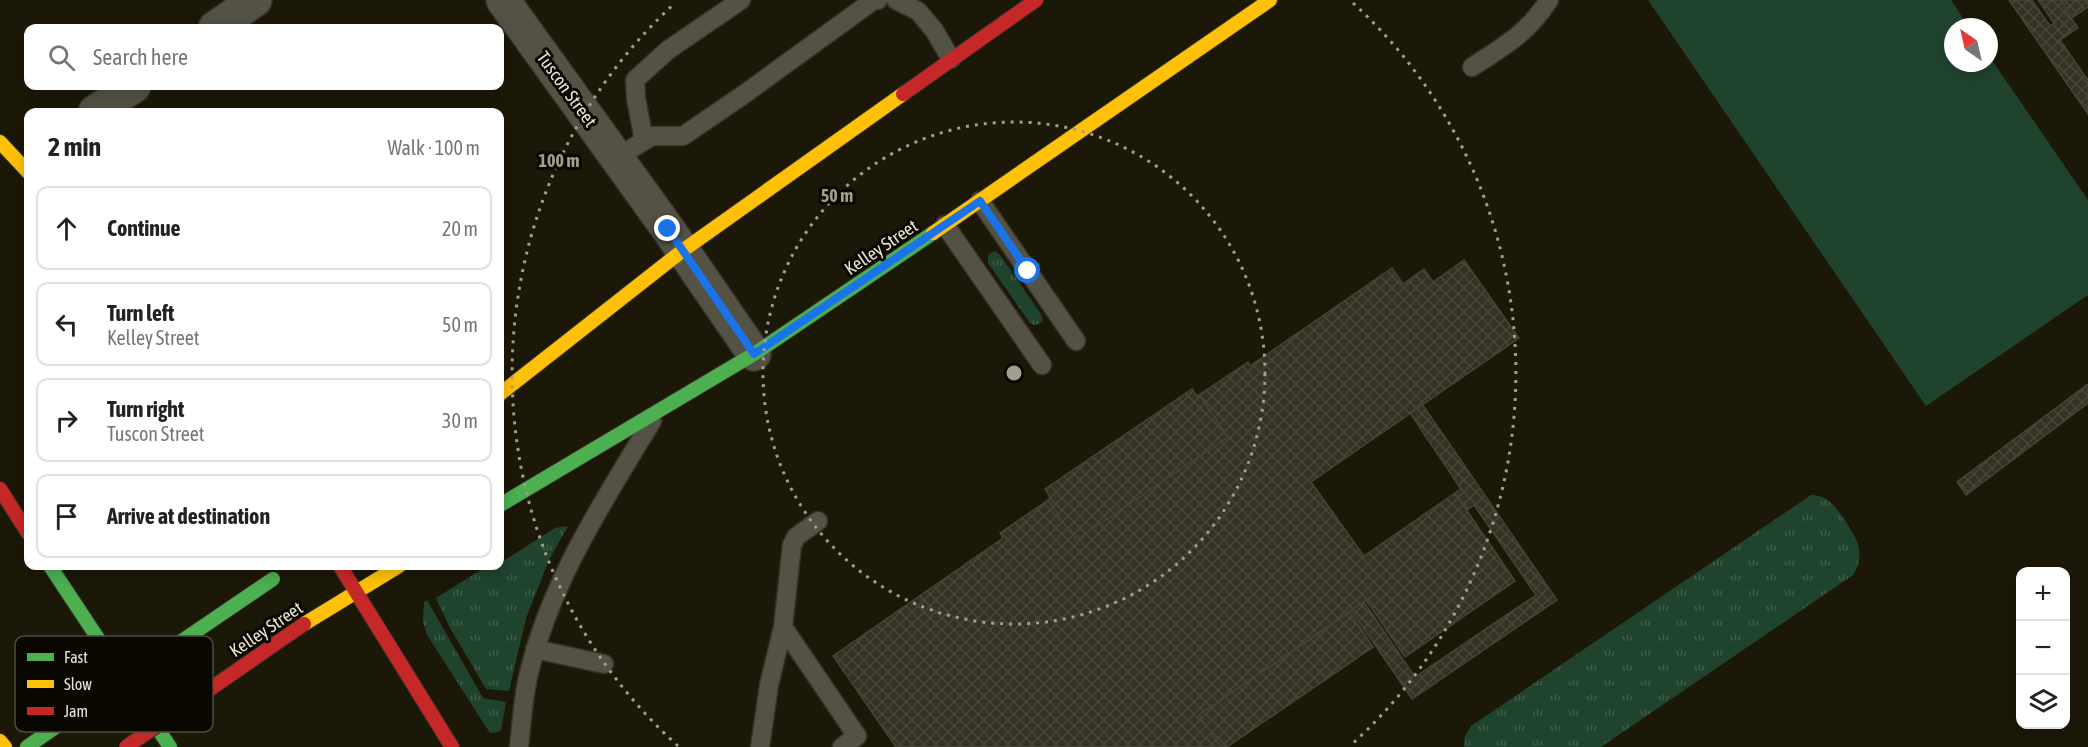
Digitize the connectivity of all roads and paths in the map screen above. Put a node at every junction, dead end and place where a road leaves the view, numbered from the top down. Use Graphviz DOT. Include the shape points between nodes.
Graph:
graph roads {
  1 [pos="255,0"];
  2 [pos="503,0"];
  3 [pos="741,0"];
  4 [pos="878,0"];
  5 [pos="896,0"];
  6 [pos="1036,0"];
  7 [pos="1270,0"];
  8 [pos="1549,0"];
  9 [pos="221,24"];
  10 [pos="951,59"];
  11 [pos="1472,67"];
  12 [pos="128,90"];
  13 [pos="101,108"];
  14 [pos="644,141"];
  15 [pos="616,158"];
  16 [pos="980,201"];
  17 [pos="945,225"];
  18 [pos="682,251"];
  19 [pos="1076,341"];
  20 [pos="754,354"];
  21 [pos="1042,365"];
  22 [pos="504,391"];
  23 [pos="658,410"];
  24 [pos="0,489"];
  25 [pos="504,503"];
  26 [pos="818,521"];
  27 [pos="24,527"];
  28 [pos="53,570"];
  29 [pos="342,570"];
  30 [pos="392,570"];
  31 [pos="277,576"];
  32 [pos="355,593"];
  33 [pos="783,627"];
  34 [pos="96,636"];
  35 [pos="189,636"];
  36 [pos="535,649"];
  37 [pos="604,664"];
  38 [pos="213,687"];
  39 [pos="49,732"];
  40 [pos="148,732"];
  41 [pos="160,732"];
  42 [pos="0,741"];
  43 [pos="519,746"];
  44 [pos="5,747"];
  45 [pos="27,747"];
  46 [pos="126,747"];
  47 [pos="170,747"];
  48 [pos="452,747"];
  49 [pos="760,747"];
  50 [pos="842,747"];
  1 -- 9 [label="street"];
  2 -- 15 [label="street, Tuscon Street"];
  3 -- 14 [label="lane" via="668,50 635,80"];
  4 -- 14 [label="lane" via="683,136 652,136"];
  5 -- 10 [label="lane" via="918,11"];
  6 -- 10 [label="main road"];
  7 -- 16 [label="main road, Kelley Street"];
  8 -- 11 [label="lane" via="1532,25"];
  10 -- 18 [label="main road"];
  12 -- 13 [label="street"];
  14 -- 15 [label="lane"];
  15 -- 18 [label="street, Tuscon Street"];
  16 -- 17 [label="main road, Kelley Street"];
  16 -- 19 [label="lane"];
  17 -- 20 [label="main road, Kelley Street"];
  17 -- 21 [label="lane"];
  18 -- 20 [label="street, Tuscon Street"];
  18 -- 22 [label="main road"];
  20 -- 23 [label="main road, Kelley Street"];
  23 -- 25 [label="main road, Kelley Street"];
  23 -- 36 [label="lane" via="569,565"];
  24 -- 27 [label="main road"];
  26 -- 33 [label="lane" via="796,537 792,545"];
  28 -- 34 [label="main road"];
  29 -- 32 [label="main road"];
  30 -- 32 [label="main road, Kelley Street"];
  31 -- 35 [label="main road, Kelley Street, bridge"];
  32 -- 38 [label="main road, Kelley Street, bridge"];
  32 -- 48 [label="main road"];
  33 -- 49 [label="lane"];
  33 -- 50 [label="lane" via="857,736"];
  36 -- 37 [label="lane"];
  36 -- 43 [label="lane"];
  39 -- 45 [label="main road, Kelley Street, bridge"];
  40 -- 46 [label="main road, Kelley Street, bridge"];
  41 -- 47 [label="main road"];
  42 -- 44 [label="main road"];
}
